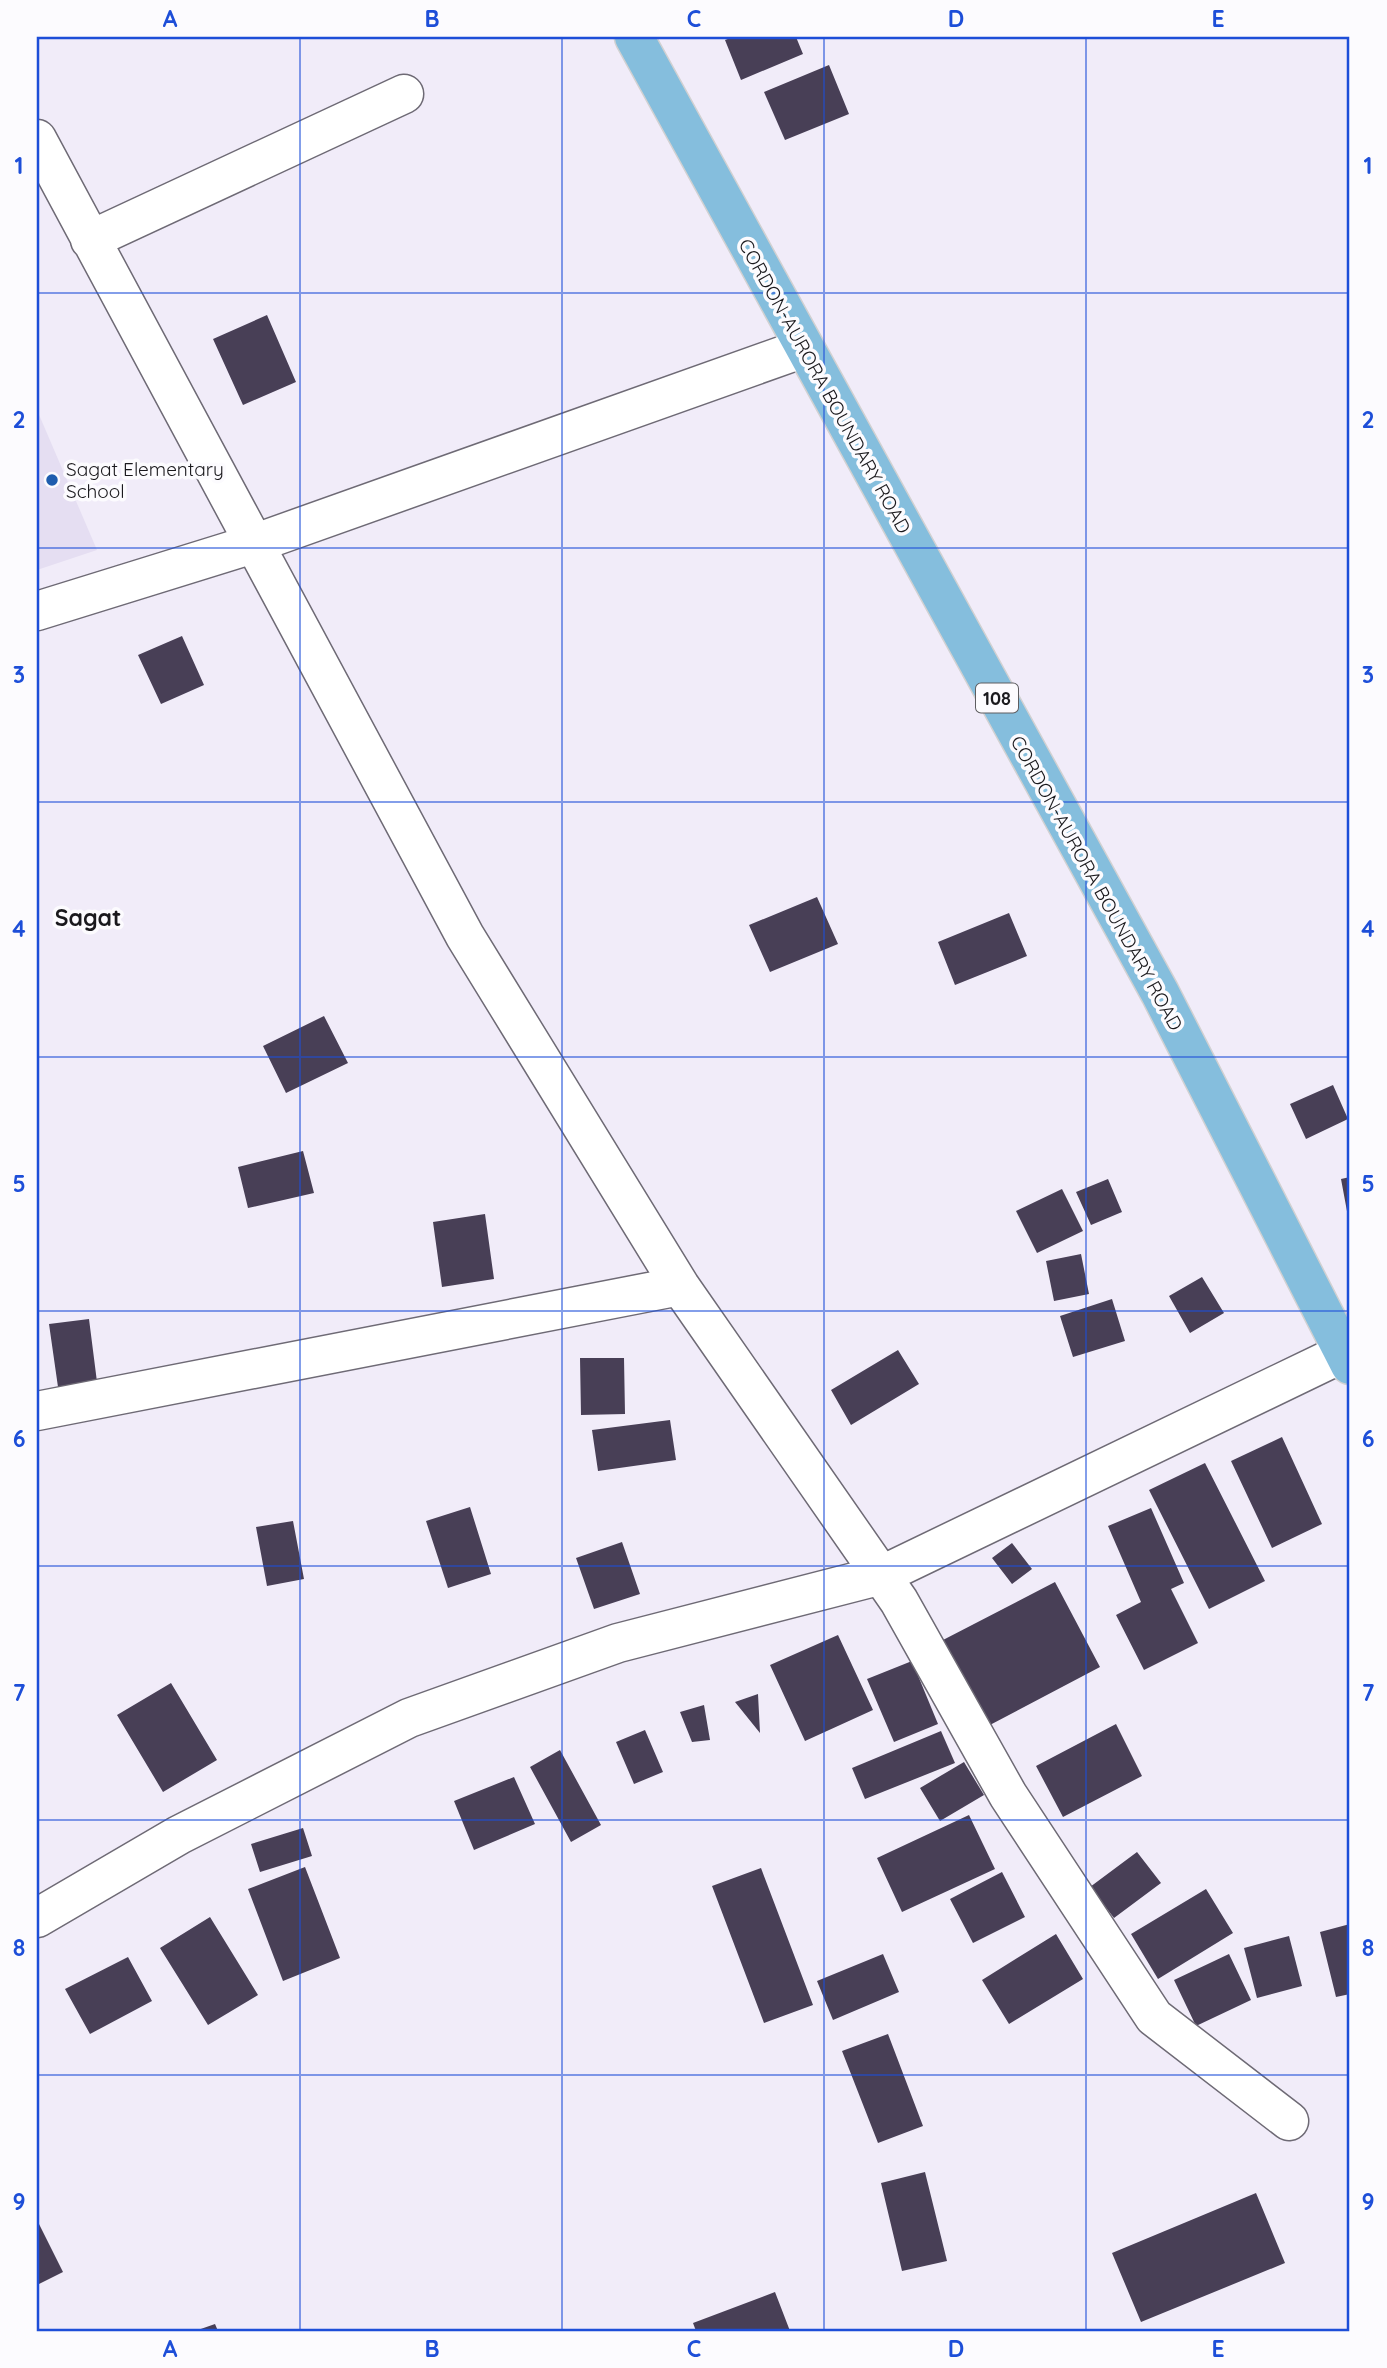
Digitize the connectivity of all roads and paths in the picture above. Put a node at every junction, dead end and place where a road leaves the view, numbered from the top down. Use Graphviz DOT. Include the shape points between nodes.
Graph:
graph roads {
  1 [pos="634,37"];
  2 [pos="404,94"];
  3 [pos="37,139"];
  4 [pos="90,240"];
  5 [pos="804,348"];
  6 [pos="253,544"];
  7 [pos="37,611"];
  8 [pos="680,1286"];
  9 [pos="1346,1359"];
  10 [pos="37,1411"];
  11 [pos="882,1575"];
  12 [pos="37,1918"];
  13 [pos="1289,2121"];
  1 -- 5 [label="main road, CORDON-AURORA BOUNDARY ROAD / 108"];
  2 -- 4 [label="street"];
  3 -- 4 [label="street"];
  4 -- 6 [label="street"];
  5 -- 6 [label="street"];
  5 -- 9 [label="main road, CORDON-AURORA BOUNDARY ROAD / 108" via="1160,993"];
  6 -- 7 [label="street"];
  6 -- 8 [label="street" via="465,936"];
  8 -- 10 [label="street"];
  8 -- 11 [label="street"];
  9 -- 11 [label="street"];
  11 -- 12 [label="street" via="618,1643 409,1718 179,1835"];
  11 -- 13 [label="street" via="1008,1795 1154,2017"];
}
